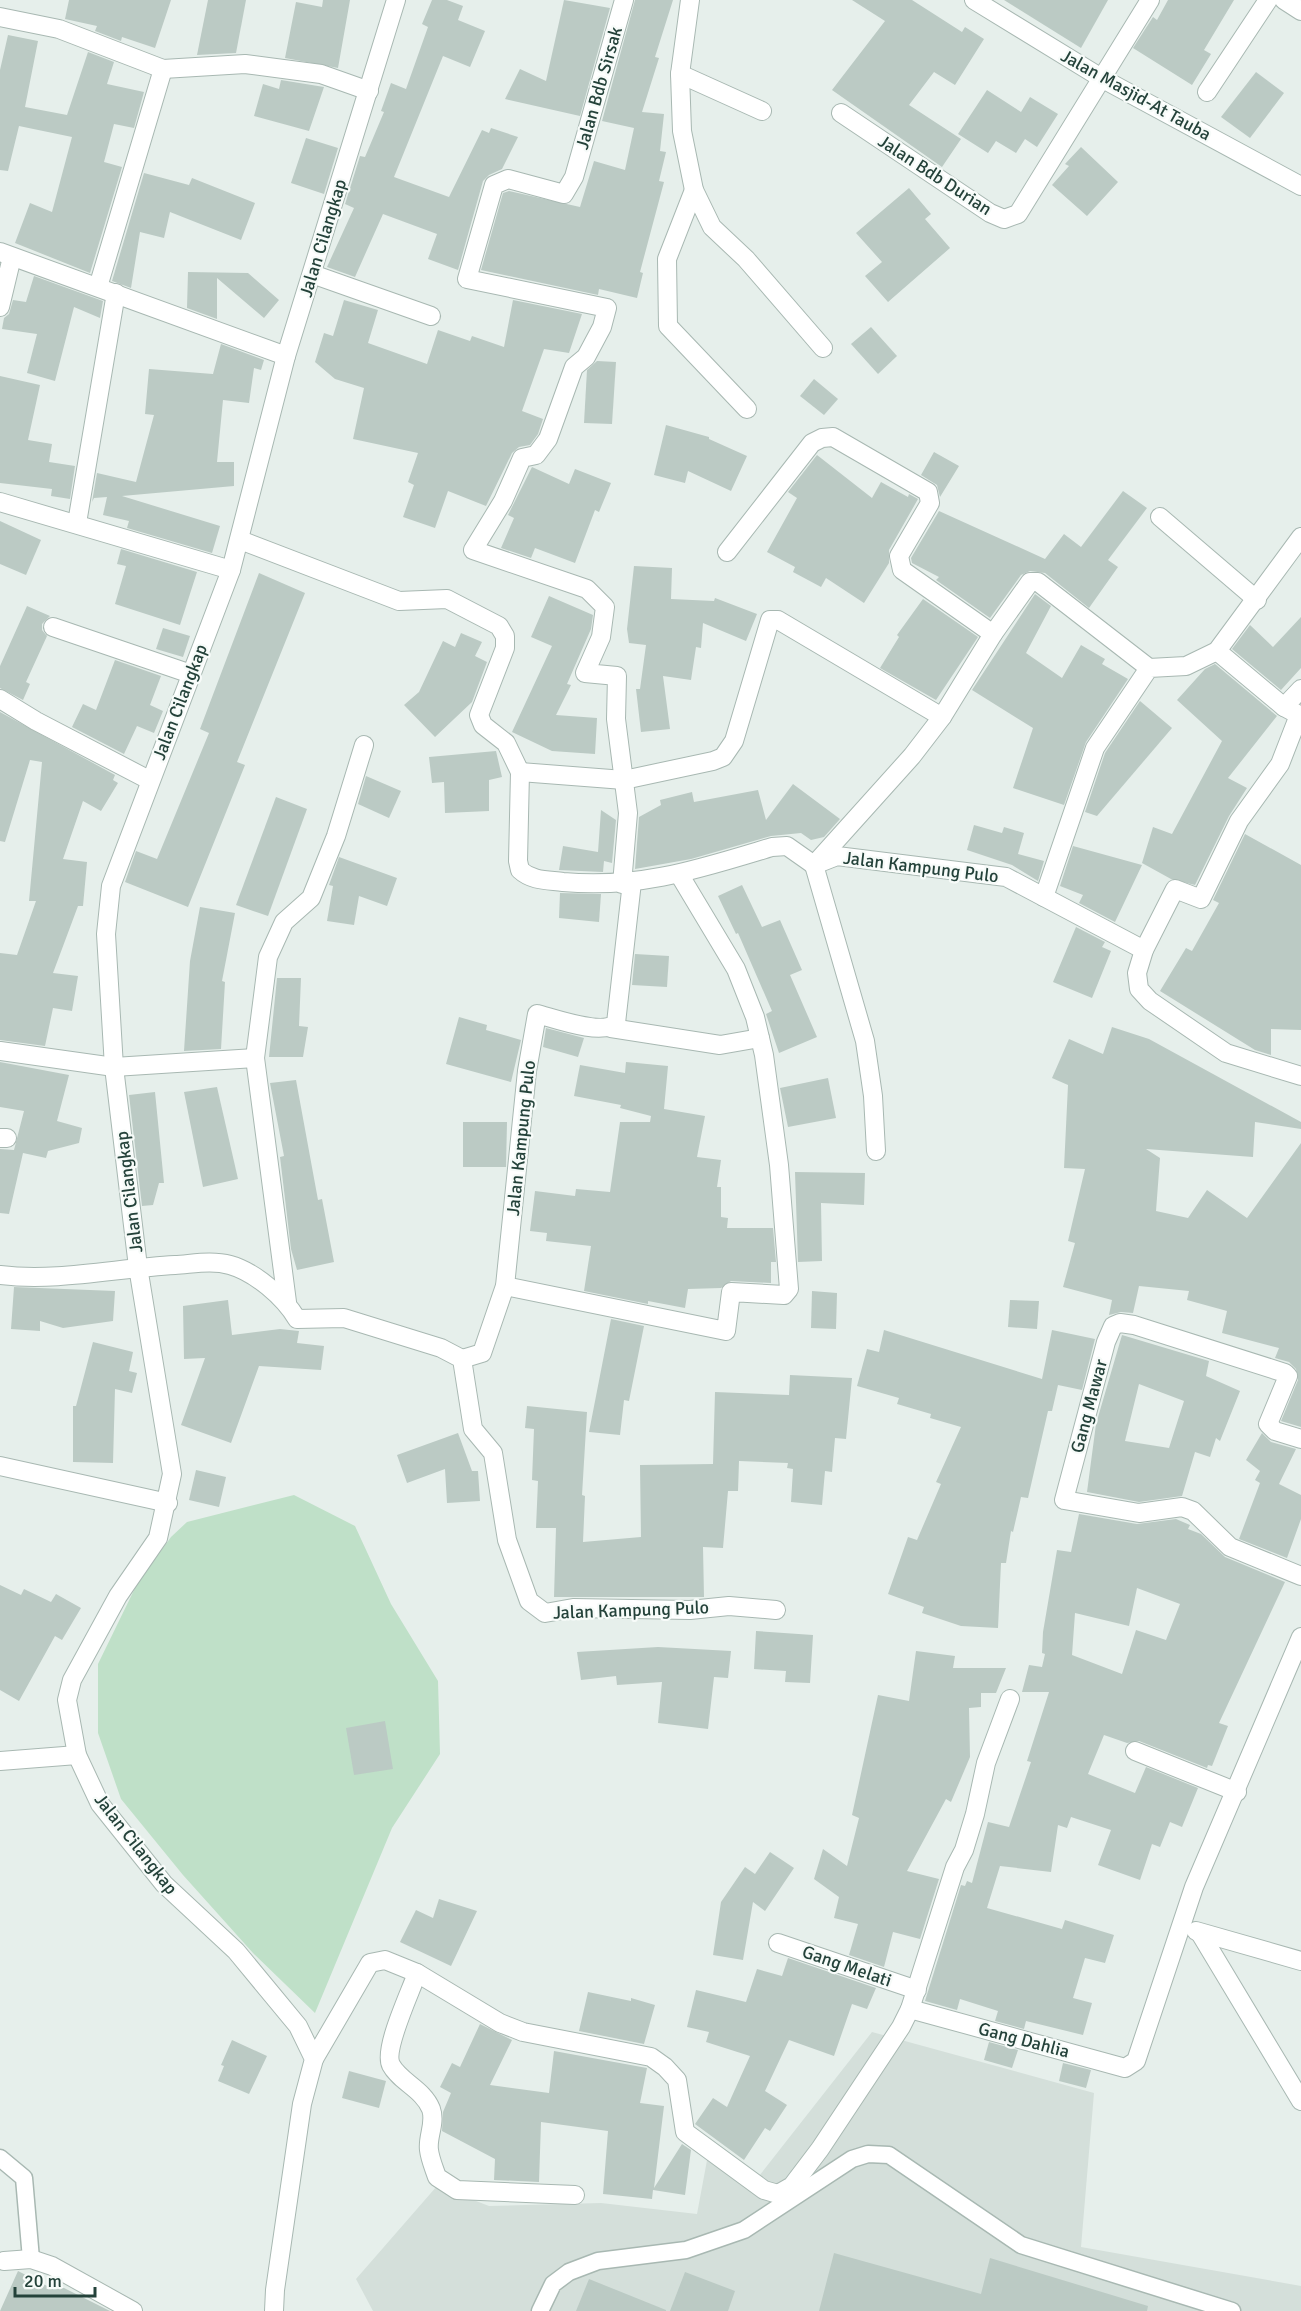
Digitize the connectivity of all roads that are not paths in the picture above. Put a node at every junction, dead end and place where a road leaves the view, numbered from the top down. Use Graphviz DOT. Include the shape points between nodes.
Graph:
graph roads {
  1 [pos="396,0"];
  2 [pos="624,0"];
  3 [pos="690,0"];
  4 [pos="974,0"];
  5 [pos="1150,0"];
  6 [pos="1268,0"];
  7 [pos="1284,0"];
  8 [pos="1301,11"];
  9 [pos="0,17"];
  10 [pos="164,69"];
  11 [pos="680,74"];
  12 [pos="1103,79"];
  13 [pos="369,91"];
  14 [pos="1207,92"];
  15 [pos="762,111"];
  16 [pos="841,113"];
  17 [pos="1301,186"];
  18 [pos="694,190"];
  19 [pos="6,254"];
  20 [pos="312,274"];
  21 [pos="98,287"];
  22 [pos="116,293"];
  23 [pos="0,308"];
  24 [pos="431,316"];
  25 [pos="823,348"];
  26 [pos="286,356"];
  27 [pos="747,409"];
  28 [pos="0,502"];
  29 [pos="1160,518"];
  30 [pos="77,523"];
  31 [pos="1301,537"];
  32 [pos="240,540"];
  33 [pos="727,552"];
  34 [pos="231,570"];
  35 [pos="1257,600"];
  36 [pos="53,627"];
  37 [pos="993,634"];
  38 [pos="1217,651"];
  39 [pos="1149,668"];
  40 [pos="191,674"];
  41 [pos="1301,689"];
  42 [pos="0,699"];
  43 [pos="1284,707"];
  44 [pos="942,717"];
  45 [pos="364,745"];
  46 [pos="520,772"];
  47 [pos="150,780"];
  48 [pos="624,780"];
  49 [pos="814,865"];
  50 [pos="679,874"];
  51 [pos="627,883"];
  52 [pos="1044,897"];
  53 [pos="1144,950"];
  54 [pos="610,1028"];
  55 [pos="760,1038"];
  56 [pos="0,1051"];
  57 [pos="255,1058"];
  58 [pos="114,1067"];
  59 [pos="1301,1076"];
  60 [pos="876,1151"];
  61 [pos="138,1267"];
  62 [pos="0,1275"];
  63 [pos="505,1286"];
  64 [pos="287,1302"];
  65 [pos="462,1359"];
  66 [pos="1301,1439"];
  67 [pos="0,1466"];
  68 [pos="168,1503"];
  69 [pos="1301,1576"];
  70 [pos="776,1610"];
  71 [pos="1301,1638"];
  72 [pos="1010,1699"];
  73 [pos="1136,1750"];
  74 [pos="77,1755"];
  75 [pos="0,1761"];
  76 [pos="1237,1791"];
  77 [pos="1180,1926"];
  78 [pos="1200,1933"];
  79 [pos="778,1943"];
  80 [pos="1301,1961"];
  81 [pos="417,1973"];
  82 [pos="917,1990"];
  83 [pos="910,2009"];
  84 [pos="314,2058"];
  85 [pos="1301,2102"];
  86 [pos="0,2158"];
  87 [pos="575,2195"];
  88 [pos="31,2259"];
  89 [pos="4,2261"];
  90 [pos="133,2311"];
  91 [pos="274,2311"];
  92 [pos="540,2311"];
  93 [pos="1232,2311"];
  1 -- 13 [label="street, Jalan Cilangkap"];
  2 -- 48 [label="street, Jalan Bdb Sirsak" via="573,177 564,194 508,179 494,185 467,279 607,308 586,357 574,367 548,439 536,455 522,458 503,501 473,550 587,589 605,607 601,637 585,673 617,676 616,719"];
  3 -- 11 [label="street"];
  4 -- 12 [label="street, Jalan Masjid-At Tauba"];
  5 -- 12 [label="street"];
  6 -- 14 [label="street"];
  7 -- 8 [label="street"];
  9 -- 10 [label="street" via="59,29"];
  10 -- 13 [label="street" via="244,64 321,74"];
  10 -- 21 [label="street"];
  11 -- 15 [label="street"];
  11 -- 18 [label="street" via="682,131"];
  12 -- 16 [label="street, Jalan Bdb Durian" via="1018,214 1004,219"];
  12 -- 17 [label="street, Jalan Masjid-At Tauba"];
  13 -- 20 [label="street, Jalan Cilangkap"];
  18 -- 25 [label="street" via="712,226"];
  18 -- 27 [label="street" via="668,259 668,326"];
  19 -- 21 [label="street"];
  19 -- 23 [label="street"];
  20 -- 24 [label="street"];
  20 -- 26 [label="street, Jalan Cilangkap"];
  21 -- 22 [label="street"];
  22 -- 26 [label="street"];
  22 -- 30 [label="street"];
  26 -- 32 [label="street, Jalan Cilangkap"];
  28 -- 30 [label="street"];
  29 -- 35 [label="street"];
  30 -- 34 [label="street"];
  31 -- 35 [label="street"];
  32 -- 34 [label="street, Jalan Cilangkap"];
  32 -- 46 [label="street" via="399,601 447,599 499,626 505,636 505,648 479,715 483,725 506,743"];
  33 -- 37 [label="street" via="812,443 833,437 928,492 930,503 899,556 902,570"];
  34 -- 40 [label="street, Jalan Cilangkap"];
  35 -- 38 [label="street"];
  36 -- 40 [label="street"];
  37 -- 39 [label="street" via="1030,582 1038,582"];
  37 -- 44 [label="street"];
  38 -- 39 [label="street" via="1186,666"];
  38 -- 43 [label="street"];
  39 -- 52 [label="street" via="1095,748"];
  40 -- 47 [label="street, Jalan Cilangkap"];
  41 -- 43 [label="street"];
  42 -- 47 [label="street"];
  43 -- 53 [label="street" via="1299,715 1280,764 1239,821 1201,899 1174,889"];
  44 -- 48 [label="street" via="778,620 770,620 734,741 723,757"];
  44 -- 49 [label="street"];
  45 -- 57 [label="street" via="336,836 310,898 284,922 268,957"];
  46 -- 48 [label="street"];
  46 -- 51 [label="street" via="520,870 534,879"];
  47 -- 58 [label="street, Jalan Cilangkap" via="111,886 106,933"];
  48 -- 51 [label="street" via="628,813"];
  49 -- 50 [label="street" via="787,846"];
  49 -- 52 [label="street, Jalan Kampung Pulo" via="837,856 1006,877"];
  49 -- 60 [label="street" via="865,1041"];
  50 -- 51 [label="street"];
  50 -- 55 [label="street" via="736,969"];
  51 -- 54 [label="street" via="619,1013"];
  52 -- 53 [label="street, Jalan Kampung Pulo"];
  53 -- 59 [label="street" via="1137,973 1139,989 1150,1001 1226,1053"];
  54 -- 55 [label="street" via="720,1045"];
  54 -- 63 [label="street, Jalan Kampung Pulo" via="599,1029 537,1014 527,1071"];
  55 -- 63 [label="street" via="779,1165 789,1288 784,1295 730,1292 726,1331"];
  56 -- 58 [label="street"];
  57 -- 58 [label="street"];
  57 -- 64 [label="street"];
  58 -- 61 [label="street, Jalan Cilangkap"];
  61 -- 62 [label="street" via="52,1277"];
  61 -- 64 [label="street" via="231,1265"];
  61 -- 68 [label="street, Jalan Cilangkap" via="172,1474"];
  63 -- 65 [label="street, Jalan Kampung Pulo" via="482,1353"];
  64 -- 65 [label="street" via="297,1319 344,1318 441,1347"];
  65 -- 70 [label="street, Jalan Kampung Pulo" via="473,1429 493,1452 507,1540 529,1601 544,1613 573,1608 690,1610 729,1606"];
  66 -- 69 [label="street, Gang Mawar" via="1275,1431 1268,1424 1288,1376 1285,1373 1120,1323 1113,1326 1106,1342 1064,1500 1139,1513 1182,1507 1193,1511 1230,1547"];
  67 -- 68 [label="street"];
  68 -- 74 [label="street, Jalan Cilangkap" via="158,1538 118,1596 72,1680 67,1700"];
  71 -- 76 [label="street"];
  72 -- 82 [label="street" via="986,1763 969,1832"];
  73 -- 76 [label="street"];
  74 -- 75 [label="street"];
  74 -- 84 [label="street, Jalan Cilangkap" via="100,1804 164,1884 250,1968 298,2026"];
  76 -- 77 [label="street"];
  77 -- 78 [label="street"];
  77 -- 83 [label="street, Gang Dahlia" via="1136,2061 1125,2068"];
  78 -- 80 [label="street"];
  78 -- 85 [label="street"];
  79 -- 82 [label="street, Gang Melati"];
  81 -- 83 [label="street" via="500,2023 523,2032 651,2057 677,2080 685,2132 694,2142 764,2190 778,2194 792,2186 820,2149"];
  81 -- 84 [label="street" via="385,1960 370,1963"];
  81 -- 87 [label="street" via="392,2035 389,2053 391,2064 423,2096 430,2109 433,2121 429,2148 437,2177 457,2190"];
  82 -- 83 [label="street"];
  84 -- 91 [label="street" via="302,2104"];
  86 -- 88 [label="lane" via="24,2178"];
  88 -- 89 [label="street"];
  88 -- 90 [label="street" via="52,2266"];
  92 -- 93 [label="lane" via="553,2284 569,2272 598,2261 686,2250 744,2230 852,2159 868,2154 888,2155 1021,2245"];
}
